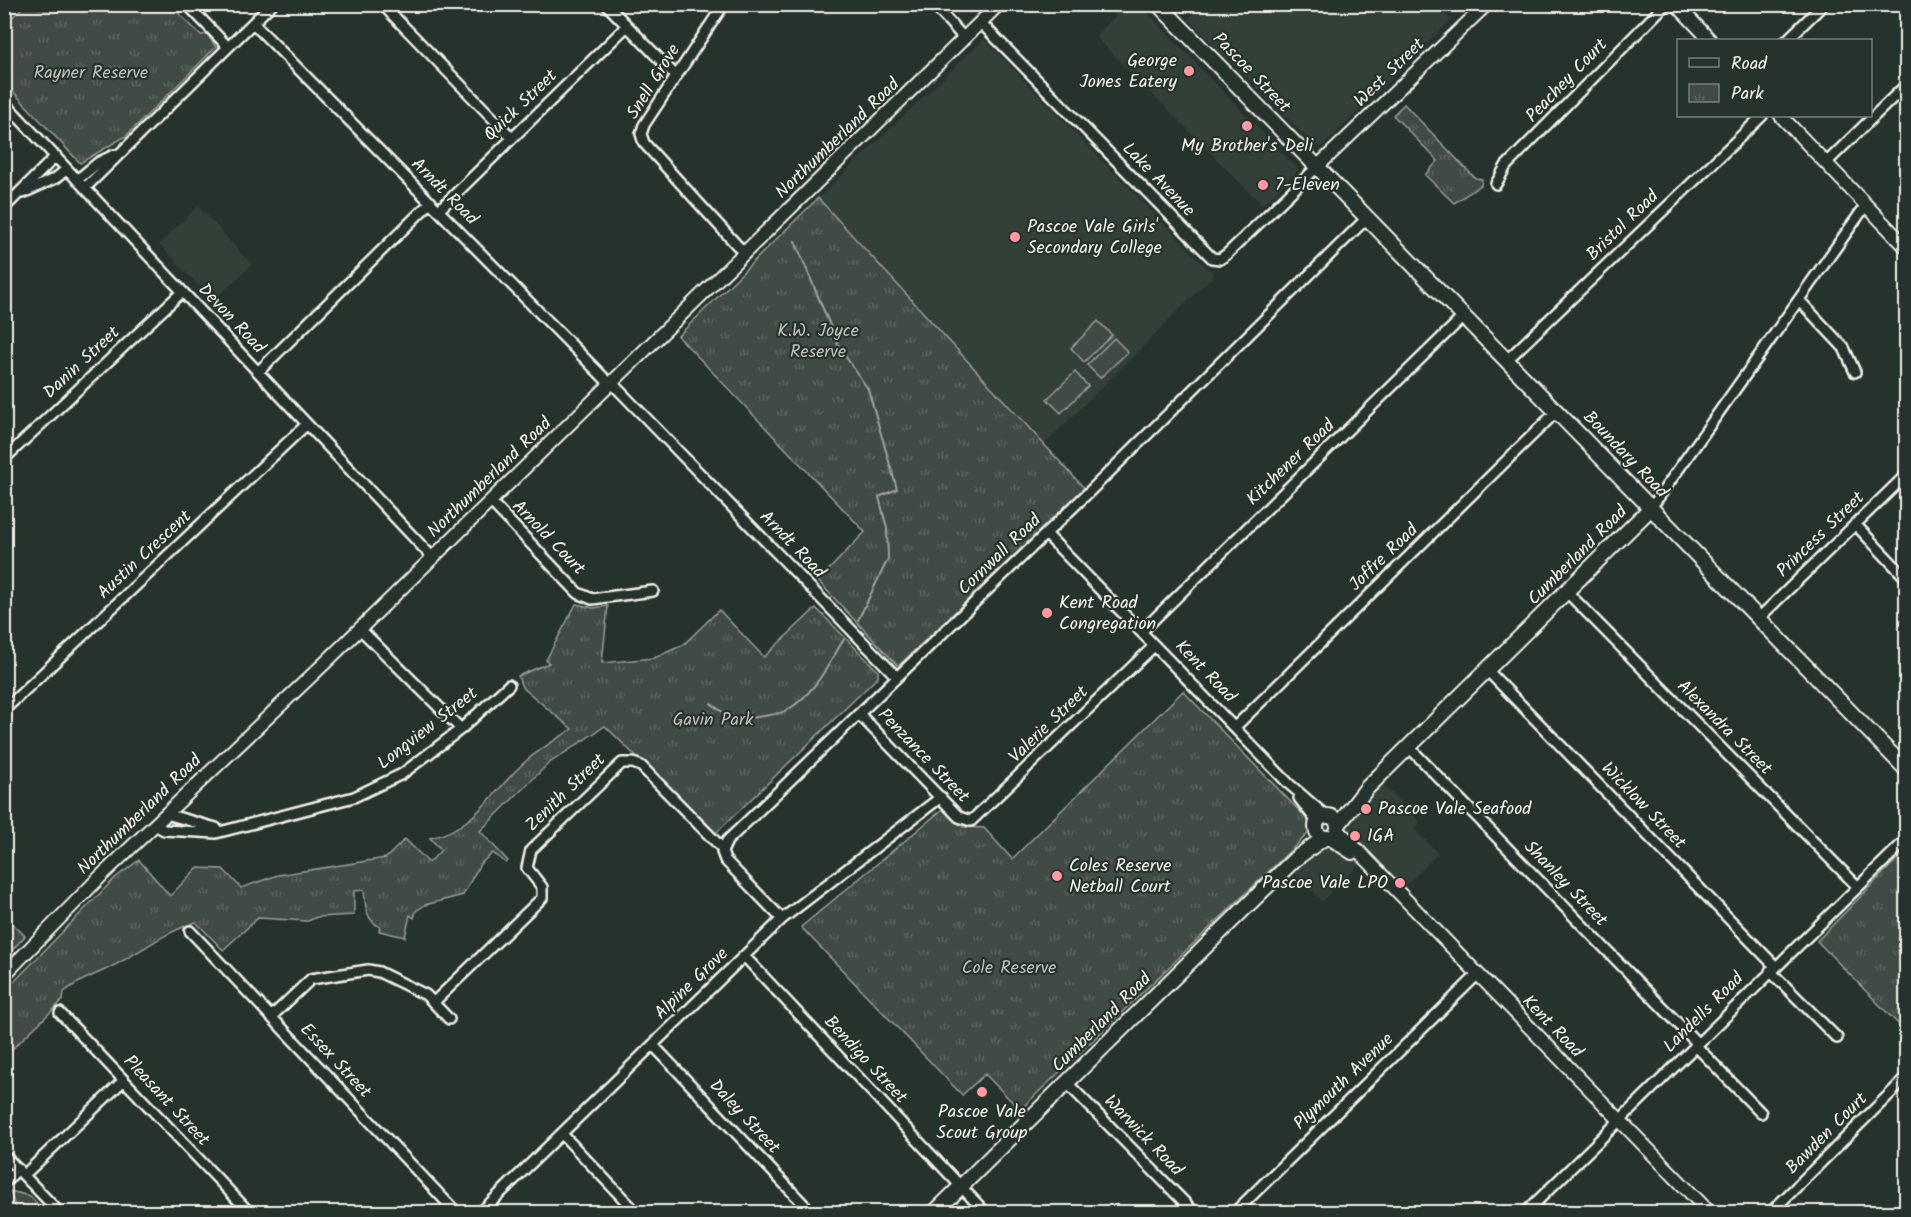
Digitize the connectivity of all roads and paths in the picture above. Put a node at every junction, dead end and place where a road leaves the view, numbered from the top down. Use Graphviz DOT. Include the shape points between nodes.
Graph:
graph roads {
  1 [pos="187,4"];
  2 [pos="272,4"];
  3 [pos="382,4"];
  4 [pos="606,4"];
  5 [pos="724,4"];
  6 [pos="933,4"];
  7 [pos="999,4"];
  8 [pos="1158,4"];
  9 [pos="1487,4"];
  10 [pos="1666,4"];
  11 [pos="1676,4"];
  12 [pos="1824,4"];
  13 [pos="253,23"];
  14 [pos="981,23"];
  15 [pos="627,26"];
  16 [pos="965,39"];
  17 [pos="1709,39"];
  18 [pos="1788,39"];
  19 [pos="228,47"];
  20 [pos="676,76"];
  21 [pos="1906,86"];
  22 [pos="4,102"];
  23 [pos="1761,117"];
  24 [pos="1782,117"];
  25 [pos="512,138"];
  26 [pos="119,153"];
  27 [pos="56,156"];
  28 [pos="1826,163"];
  29 [pos="1317,167"];
  30 [pos="67,168"];
  31 [pos="77,180"];
  32 [pos="1496,184"];
  33 [pos="85,188"];
  34 [pos="18,196"];
  35 [pos="431,202"];
  36 [pos="1866,204"];
  37 [pos="4,208"];
  38 [pos="439,210"];
  39 [pos="1367,218"];
  40 [pos="1906,247"];
  41 [pos="746,254"];
  42 [pos="182,292"];
  43 [pos="1800,301"];
  44 [pos="1464,316"];
  45 [pos="1507,360"];
  46 [pos="258,372"];
  47 [pos="1855,372"];
  48 [pos="612,384"];
  49 [pos="1557,411"];
  50 [pos="307,424"];
  51 [pos="4,459"];
  52 [pos="1906,475"];
  53 [pos="491,502"];
  54 [pos="1651,508"];
  55 [pos="1856,524"];
  56 [pos="1046,534"];
  57 [pos="433,558"];
  58 [pos="1906,578"];
  59 [pos="653,591"];
  60 [pos="1567,592"];
  61 [pos="1759,618"];
  62 [pos="360,629"];
  63 [pos="1142,632"];
  64 [pos="1154,646"];
  65 [pos="1487,670"];
  66 [pos="897,677"];
  67 [pos="509,685"];
  68 [pos="4,710"];
  69 [pos="859,714"];
  70 [pos="1234,728"];
  71 [pos="461,729"];
  72 [pos="1409,747"];
  73 [pos="1906,769"];
  74 [pos="941,797"];
  75 [pos="166,814"];
  76 [pos="964,820"];
  77 [pos="155,825"];
  78 [pos="1327,827"];
  79 [pos="224,829"];
  80 [pos="1906,840"];
  81 [pos="723,849"];
  82 [pos="1858,887"];
  83 [pos="782,919"];
  84 [pos="190,931"];
  85 [pos="744,956"];
  86 [pos="1773,968"];
  87 [pos="4,975"];
  88 [pos="1477,975"];
  89 [pos="434,1002"];
  90 [pos="60,1013"];
  91 [pos="271,1017"];
  92 [pos="449,1019"];
  93 [pos="1837,1038"];
  94 [pos="1696,1044"];
  95 [pos="653,1045"];
  96 [pos="1906,1078"];
  97 [pos="124,1080"];
  98 [pos="1067,1083"];
  99 [pos="1761,1113"];
  100 [pos="1618,1121"];
  101 [pos="562,1134"];
  102 [pos="4,1155"];
  103 [pos="21,1172"];
  104 [pos="4,1183"];
  105 [pos="961,1187"];
  106 [pos="453,1209"];
  107 [pos="59,1212"];
  108 [pos="249,1212"];
  109 [pos="441,1212"];
  110 [pos="481,1212"];
  111 [pos="636,1212"];
  112 [pos="811,1212"];
  113 [pos="935,1212"];
  114 [pos="985,1212"];
  115 [pos="1194,1212"];
  116 [pos="1235,1212"];
  117 [pos="1526,1212"];
  118 [pos="1709,1212"];
  119 [pos="1771,1212"];
  1 -- 19 [label="street"];
  2 -- 13 [label="street"];
  3 -- 25 [label="street"];
  4 -- 15 [label="street"];
  5 -- 20 [label="street, Snell Grove"];
  6 -- 16 [label="street"];
  7 -- 14 [label="street, Northumberland Road"];
  8 -- 29 [label="main road, Pascoe Street"];
  9 -- 29 [label="street, West Street"];
  10 -- 32 [label="street, Peachey Court" via="1506,166"];
  11 -- 17 [label="street"];
  12 -- 18 [label="street"];
  13 -- 19 [label="street"];
  13 -- 35 [label="street, Arndt Road"];
  14 -- 16 [label="street, Northumberland Road"];
  14 -- 29 [label="street, Lake Avenue" via="1212,258 1220,259 1227,254"];
  15 -- 20 [label="street"];
  15 -- 25 [label="street, Quick Street"];
  16 -- 41 [label="street, Northumberland Road"];
  19 -- 26 [label="street"];
  20 -- 41 [label="street, Snell Grove" via="644,125 642,138"];
  21 -- 28 [label="street"];
  22 -- 27 [label="street, Devon Road"];
  23 -- 45 [label="street, Bristol Road"];
  24 -- 28 [label="street"];
  25 -- 38 [label="street, Quick Street"];
  26 -- 31 [label="street" via="99,162"];
  26 -- 33 [label="street"];
  27 -- 30 [label="street, Devon Road"];
  27 -- 34 [label="street"];
  28 -- 36 [label="street"];
  29 -- 39 [label="main road, Boundary Road"];
  30 -- 31 [label="street, Devon Road"];
  30 -- 34 [label="street" via="56,178"];
  31 -- 33 [label="street, Devon Road"];
  33 -- 42 [label="street, Devon Road"];
  34 -- 37 [label="street"];
  35 -- 38 [label="street, Arndt Road"];
  35 -- 46 [label="street"];
  36 -- 40 [label="street"];
  36 -- 43 [label="street, Cumberland Road"];
  38 -- 48 [label="street, Arndt Road"];
  39 -- 44 [label="main road, Boundary Road"];
  39 -- 56 [label="street, Cornwall Road"];
  41 -- 48 [label="street, Northumberland Road"];
  42 -- 46 [label="street, Devon Road"];
  42 -- 51 [label="street, Danin Street"];
  43 -- 47 [label="street" via="1844,348"];
  43 -- 54 [label="street, Cumberland Road"];
  44 -- 45 [label="main road, Boundary Road"];
  44 -- 63 [label="street, Kitchener Road"];
  45 -- 49 [label="main road, Boundary Road"];
  46 -- 50 [label="street, Devon Road"];
  48 -- 53 [label="street, Northumberland Road"];
  48 -- 66 [label="street, Arndt Road"];
  49 -- 54 [label="main road, Boundary Road"];
  49 -- 70 [label="street, Joffre Road"];
  50 -- 57 [label="street, Devon Road"];
  50 -- 68 [label="street, Austin Crescent"];
  52 -- 55 [label="street, Princess Street"];
  53 -- 57 [label="street, Northumberland Road"];
  53 -- 59 [label="street, Arnold Court" via="578,593 592,598"];
  54 -- 60 [label="main road, Cumberland Road"];
  54 -- 61 [label="main road, Boundary Road"];
  55 -- 58 [label="street"];
  55 -- 61 [label="street, Princess Street"];
  56 -- 63 [label="street, Kent Road"];
  56 -- 66 [label="street, Cornwall Road"];
  57 -- 62 [label="street, Northumberland Road"];
  60 -- 65 [label="main road, Cumberland Road"];
  60 -- 82 [label="street, Alexandra Street"];
  61 -- 73 [label="main road, Boundary Road"];
  62 -- 71 [label="street"];
  62 -- 75 [label="street, Northumberland Road"];
  63 -- 64 [label="street, Kent Road"];
  64 -- 70 [label="street, Kent Road"];
  64 -- 76 [label="street, Valerie Street" via="978,816"];
  65 -- 72 [label="main road, Cumberland Road"];
  65 -- 86 [label="street, Wicklow Street"];
  66 -- 69 [label="street, Cornwall Road"];
  67 -- 71 [label="street, Longview Street"];
  69 -- 74 [label="street, Penzance Street"];
  69 -- 81 [label="street, Cornwall Road"];
  70 -- 78 [label="street, Kent Road"];
  71 -- 79 [label="street, Longview Street" via="382,785 336,802"];
  72 -- 78 [label="main road, Cumberland Road"];
  72 -- 94 [label="street, Shanley Street"];
  74 -- 76 [label="street, Penzance Street"];
  74 -- 83 [label="street, Alpine Grove"];
  75 -- 77 [label="street, Northumberland Road"];
  75 -- 79 [label="street, Longview Street"];
  77 -- 79 [label="street, Longview Street" via="187,832"];
  77 -- 87 [label="street, Northumberland Road"];
  78 -- 88 [label="street, Kent Road"];
  78 -- 98 [label="main road, Cumberland Road"];
  80 -- 82 [label="street, Landells Road"];
  81 -- 83 [label="street" via="730,866"];
  81 -- 89 [label="street, Zenith Street" via="640,766 622,763 531,850 527,868 543,890 542,898"];
  82 -- 86 [label="street, Landells Road"];
  83 -- 85 [label="street, Alpine Grove"];
  84 -- 91 [label="street, Essex Street"];
  85 -- 95 [label="street, Alpine Grove"];
  85 -- 105 [label="street, Bendigo Street"];
  86 -- 93 [label="street, Wicklow Street"];
  86 -- 94 [label="street, Landells Road"];
  88 -- 100 [label="street, Kent Road"];
  88 -- 116 [label="street, Plymouth Avenue"];
  89 -- 91 [label="street" via="368,970 311,979"];
  89 -- 92 [label="street"];
  90 -- 97 [label="street, Pleasant Street"];
  91 -- 106 [label="street, Essex Street"];
  94 -- 99 [label="street, Shanley Street"];
  94 -- 100 [label="street, Landells Road"];
  95 -- 101 [label="street, Alpine Grove"];
  95 -- 112 [label="street, Daley Street"];
  96 -- 119 [label="street, Bawden Court"];
  97 -- 103 [label="street"];
  97 -- 108 [label="street, Pleasant Street"];
  98 -- 105 [label="main road, Cumberland Road"];
  98 -- 115 [label="street, Warwick Road"];
  100 -- 117 [label="street, Landells Road"];
  100 -- 118 [label="street, Kent Road"];
  101 -- 110 [label="street, Alpine Grove"];
  101 -- 111 [label="street"];
  102 -- 103 [label="street"];
  103 -- 104 [label="street"];
  103 -- 107 [label="street"];
  105 -- 113 [label="main road, Cumberland Road"];
  105 -- 114 [label="street, Bendigo Street"];
  106 -- 109 [label="street"];
}
